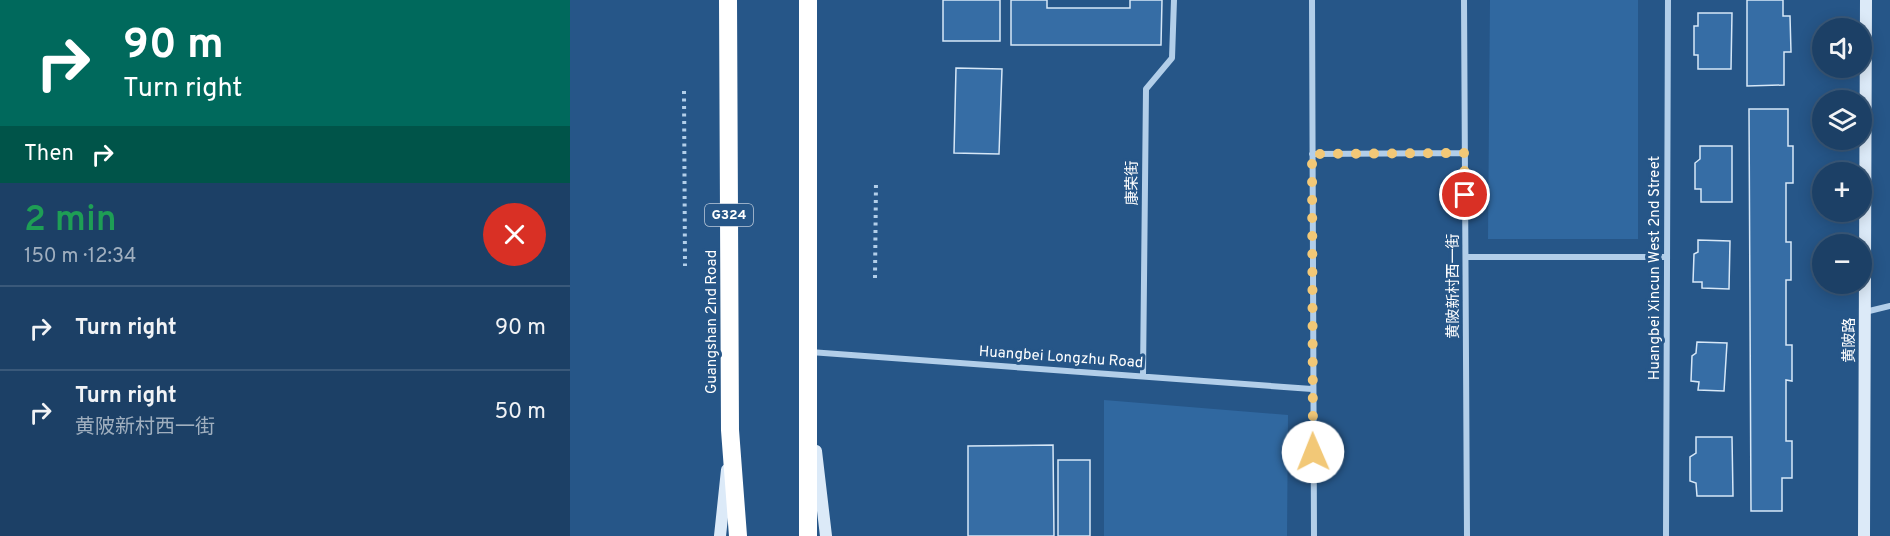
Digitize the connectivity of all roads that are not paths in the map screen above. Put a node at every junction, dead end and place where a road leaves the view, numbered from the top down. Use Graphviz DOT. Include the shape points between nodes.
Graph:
graph roads {
  1 [pos="728,0"];
  2 [pos="808,0"];
  3 [pos="1174,0"];
  4 [pos="1312,0"];
  5 [pos="1464,0"];
  6 [pos="1668,0"];
  7 [pos="1866,0"];
  8 [pos="1464,153"];
  9 [pos="1312,154"];
  10 [pos="1466,257"];
  11 [pos="1666,258"];
  12 [pos="1890,306"];
  13 [pos="1865,312"];
  14 [pos="809,352"];
  15 [pos="1143,376"];
  16 [pos="1312,389"];
  17 [pos="730,430"];
  18 [pos="720,536"];
  19 [pos="738,536"];
  20 [pos="808,536"];
  21 [pos="826,536"];
  22 [pos="1314,536"];
  23 [pos="1467,536"];
  24 [pos="1666,536"];
  25 [pos="1864,536"];
  1 -- 17 [label="highway, Guangshan 2nd Road / G324"];
  2 -- 14 [label="highway"];
  3 -- 15 [label="street, 康荣街" via="1172,58 1146,89"];
  4 -- 9 [label="street"];
  5 -- 8 [label="street, 黄陂新村西一街"];
  6 -- 11 [label="street, Huangbei Xincun West 2nd Street"];
  7 -- 13 [label="street, 黄陂路"];
  8 -- 9 [label="street"];
  8 -- 10 [label="street, 黄陂新村西一街"];
  9 -- 16 [label="street"];
  10 -- 11 [label="street"];
  10 -- 23 [label="street, 黄陂新村西一街"];
  11 -- 24 [label="street, Huangbei Xincun West 2nd Street"];
  12 -- 13 [label="street"];
  13 -- 25 [label="street, 黄陂路"];
  14 -- 15 [label="street, Huangbei Longzhu Road"];
  14 -- 20 [label="highway"];
  14 -- 21 [label="street"];
  15 -- 16 [label="street, Huangbei Longzhu Road"];
  16 -- 22 [label="street"];
  17 -- 18 [label="street"];
  17 -- 19 [label="highway, Guangshan 2nd Road / G324"];
}
